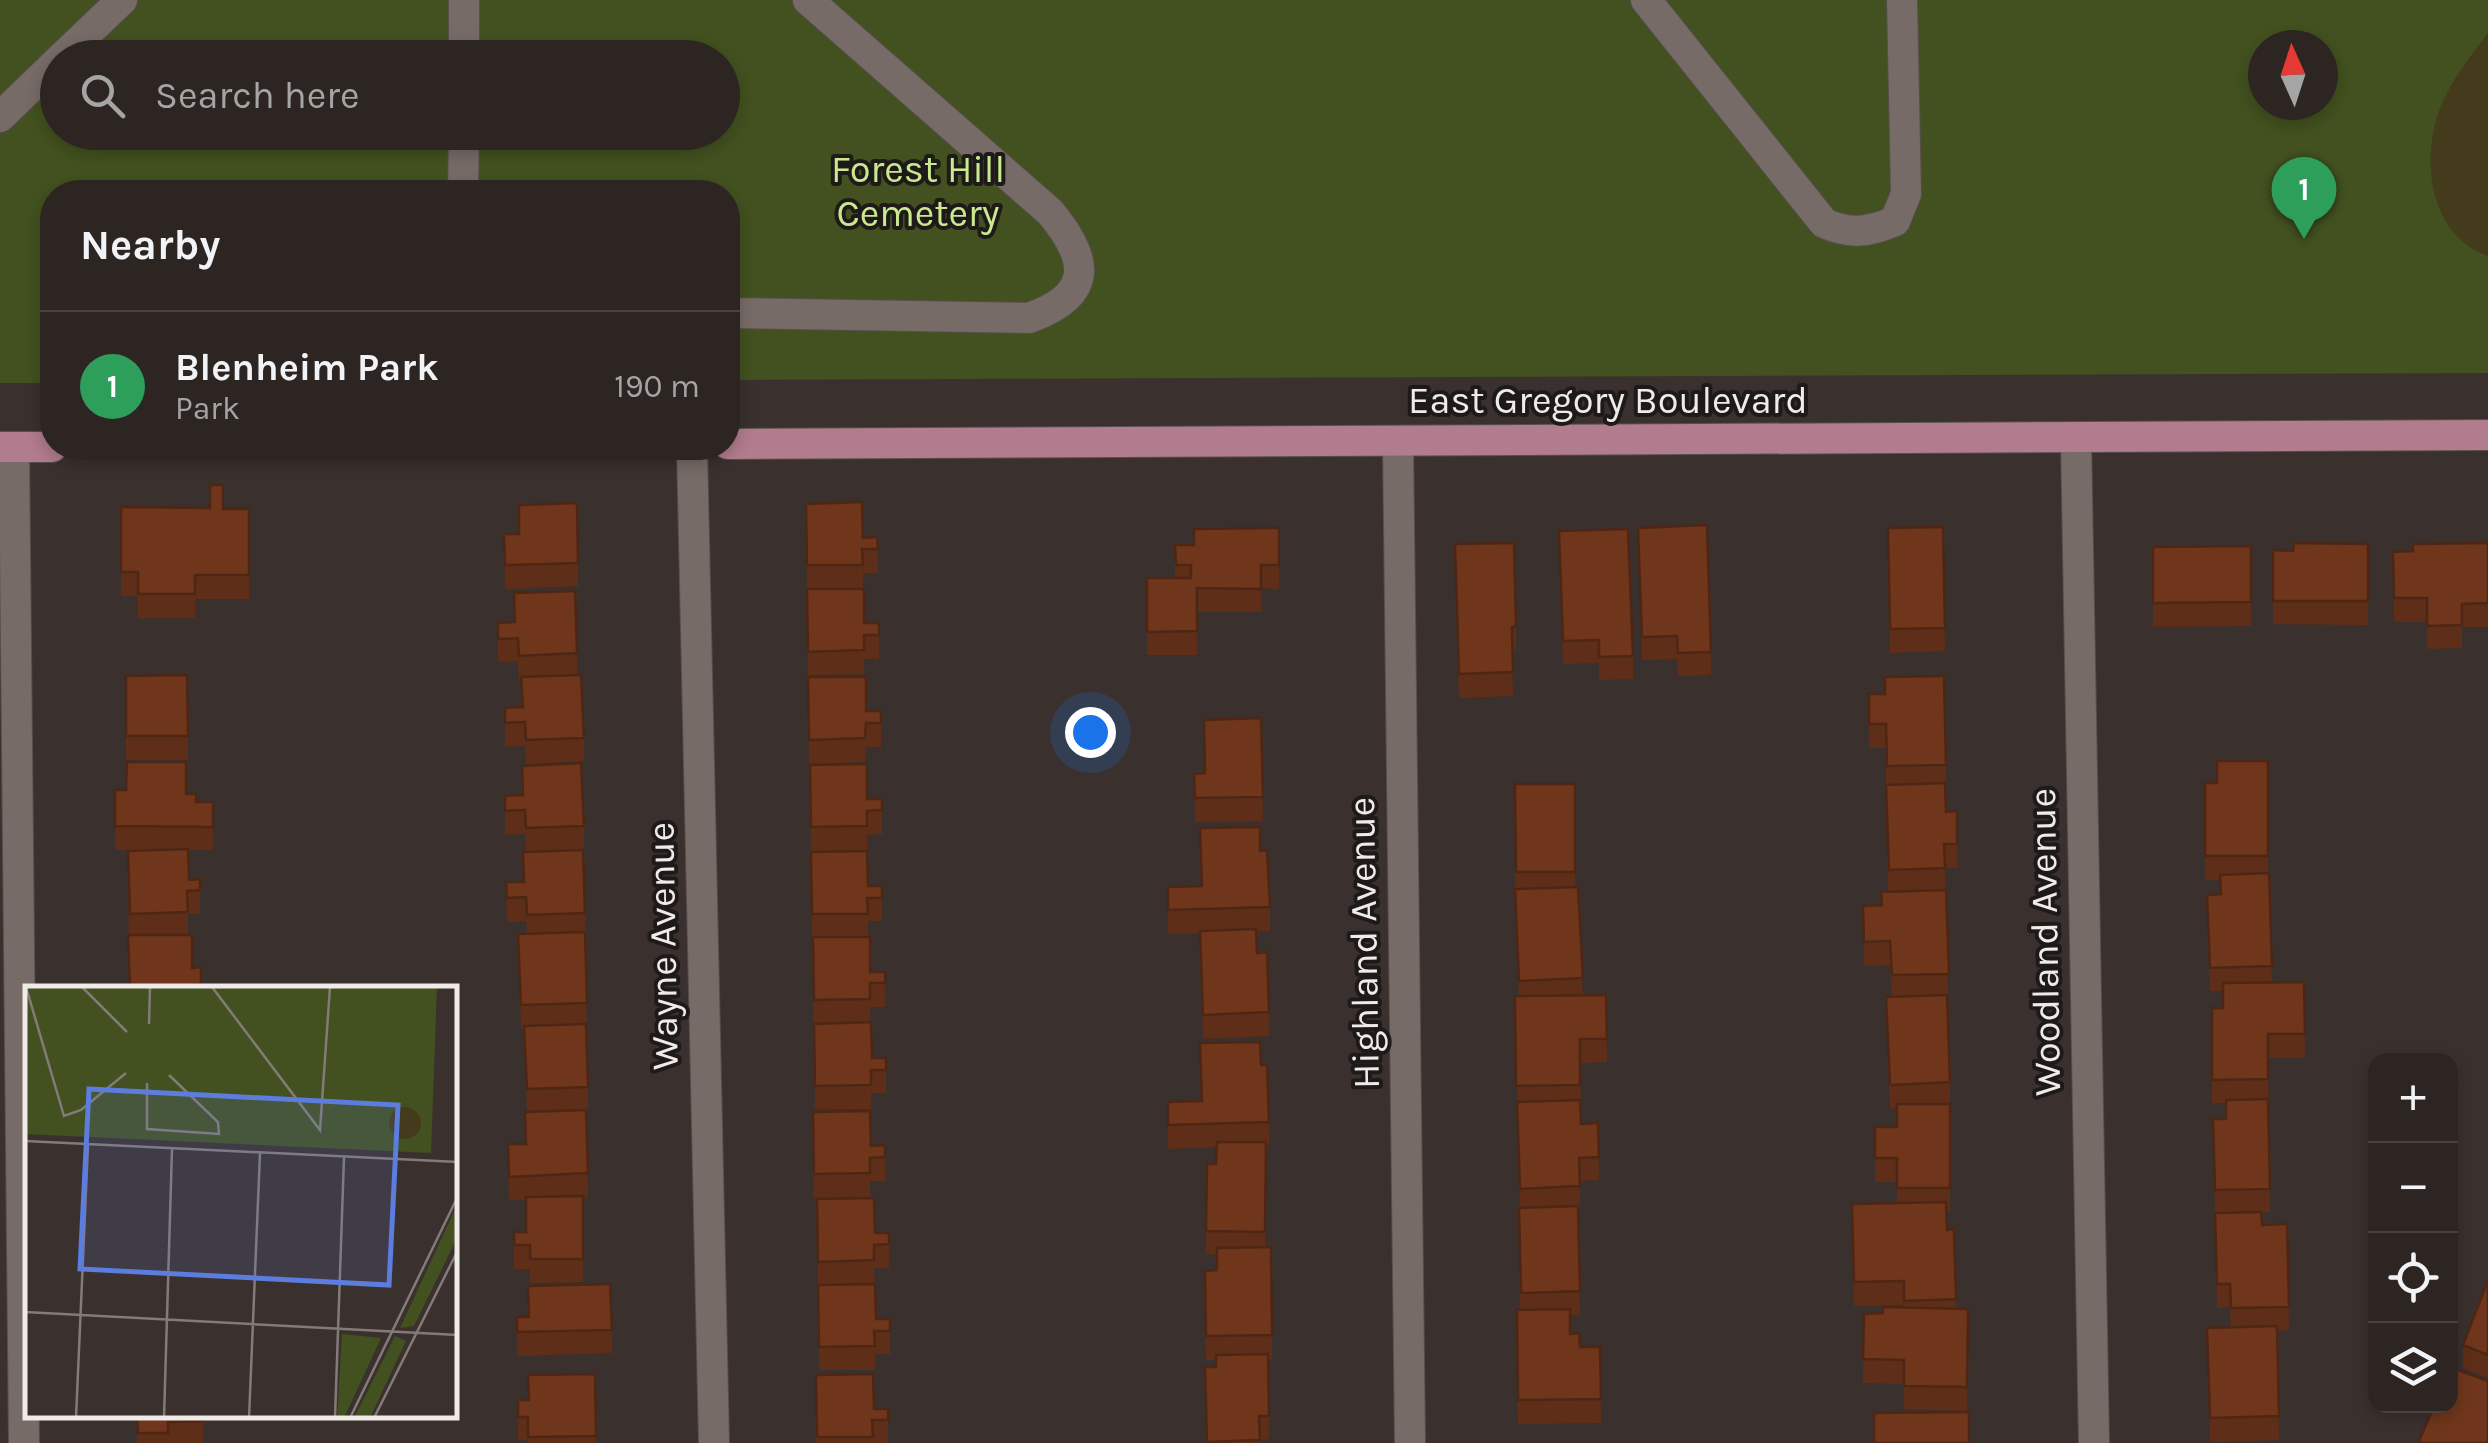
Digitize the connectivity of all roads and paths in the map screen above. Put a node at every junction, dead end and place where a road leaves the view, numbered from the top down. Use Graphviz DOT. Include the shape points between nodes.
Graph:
graph roads {
  1 [pos="122,0"];
  2 [pos="464,0"];
  3 [pos="808,0"];
  4 [pos="1646,0"];
  5 [pos="1902,0"];
  6 [pos="79,40"];
  7 [pos="464,40"];
  8 [pos="40,77"];
  9 [pos="0,116"];
  10 [pos="464,150"];
  11 [pos="463,180"];
  12 [pos="740,314"];
  13 [pos="2488,436"];
  14 [pos="2076,439"];
  15 [pos="1398,441"];
  16 [pos="740,444"];
  17 [pos="40,446"];
  18 [pos="7,447"];
  19 [pos="692,460"];
  20 [pos="24,1443"];
  21 [pos="714,1443"];
  22 [pos="1410,1443"];
  23 [pos="2094,1443"];
  1 -- 6 [label="street"];
  2 -- 7 [label="street"];
  3 -- 12 [label="street" via="1050,212 1070,237 1077,286 1061,307 1030,318"];
  4 -- 5 [label="street" via="1824,223 1872,231 1895,220 1906,194"];
  8 -- 9 [label="street"];
  10 -- 11 [label="street"];
  13 -- 14 [label="main road, East Gregory Boulevard"];
  14 -- 15 [label="main road, East Gregory Boulevard"];
  14 -- 23 [label="street, Woodland Avenue"];
  15 -- 16 [label="main road, East Gregory Boulevard"];
  15 -- 22 [label="street, Highland Avenue"];
  17 -- 18 [label="main road"];
  18 -- 20 [label="street"];
  19 -- 21 [label="street, Wayne Avenue"];
}
